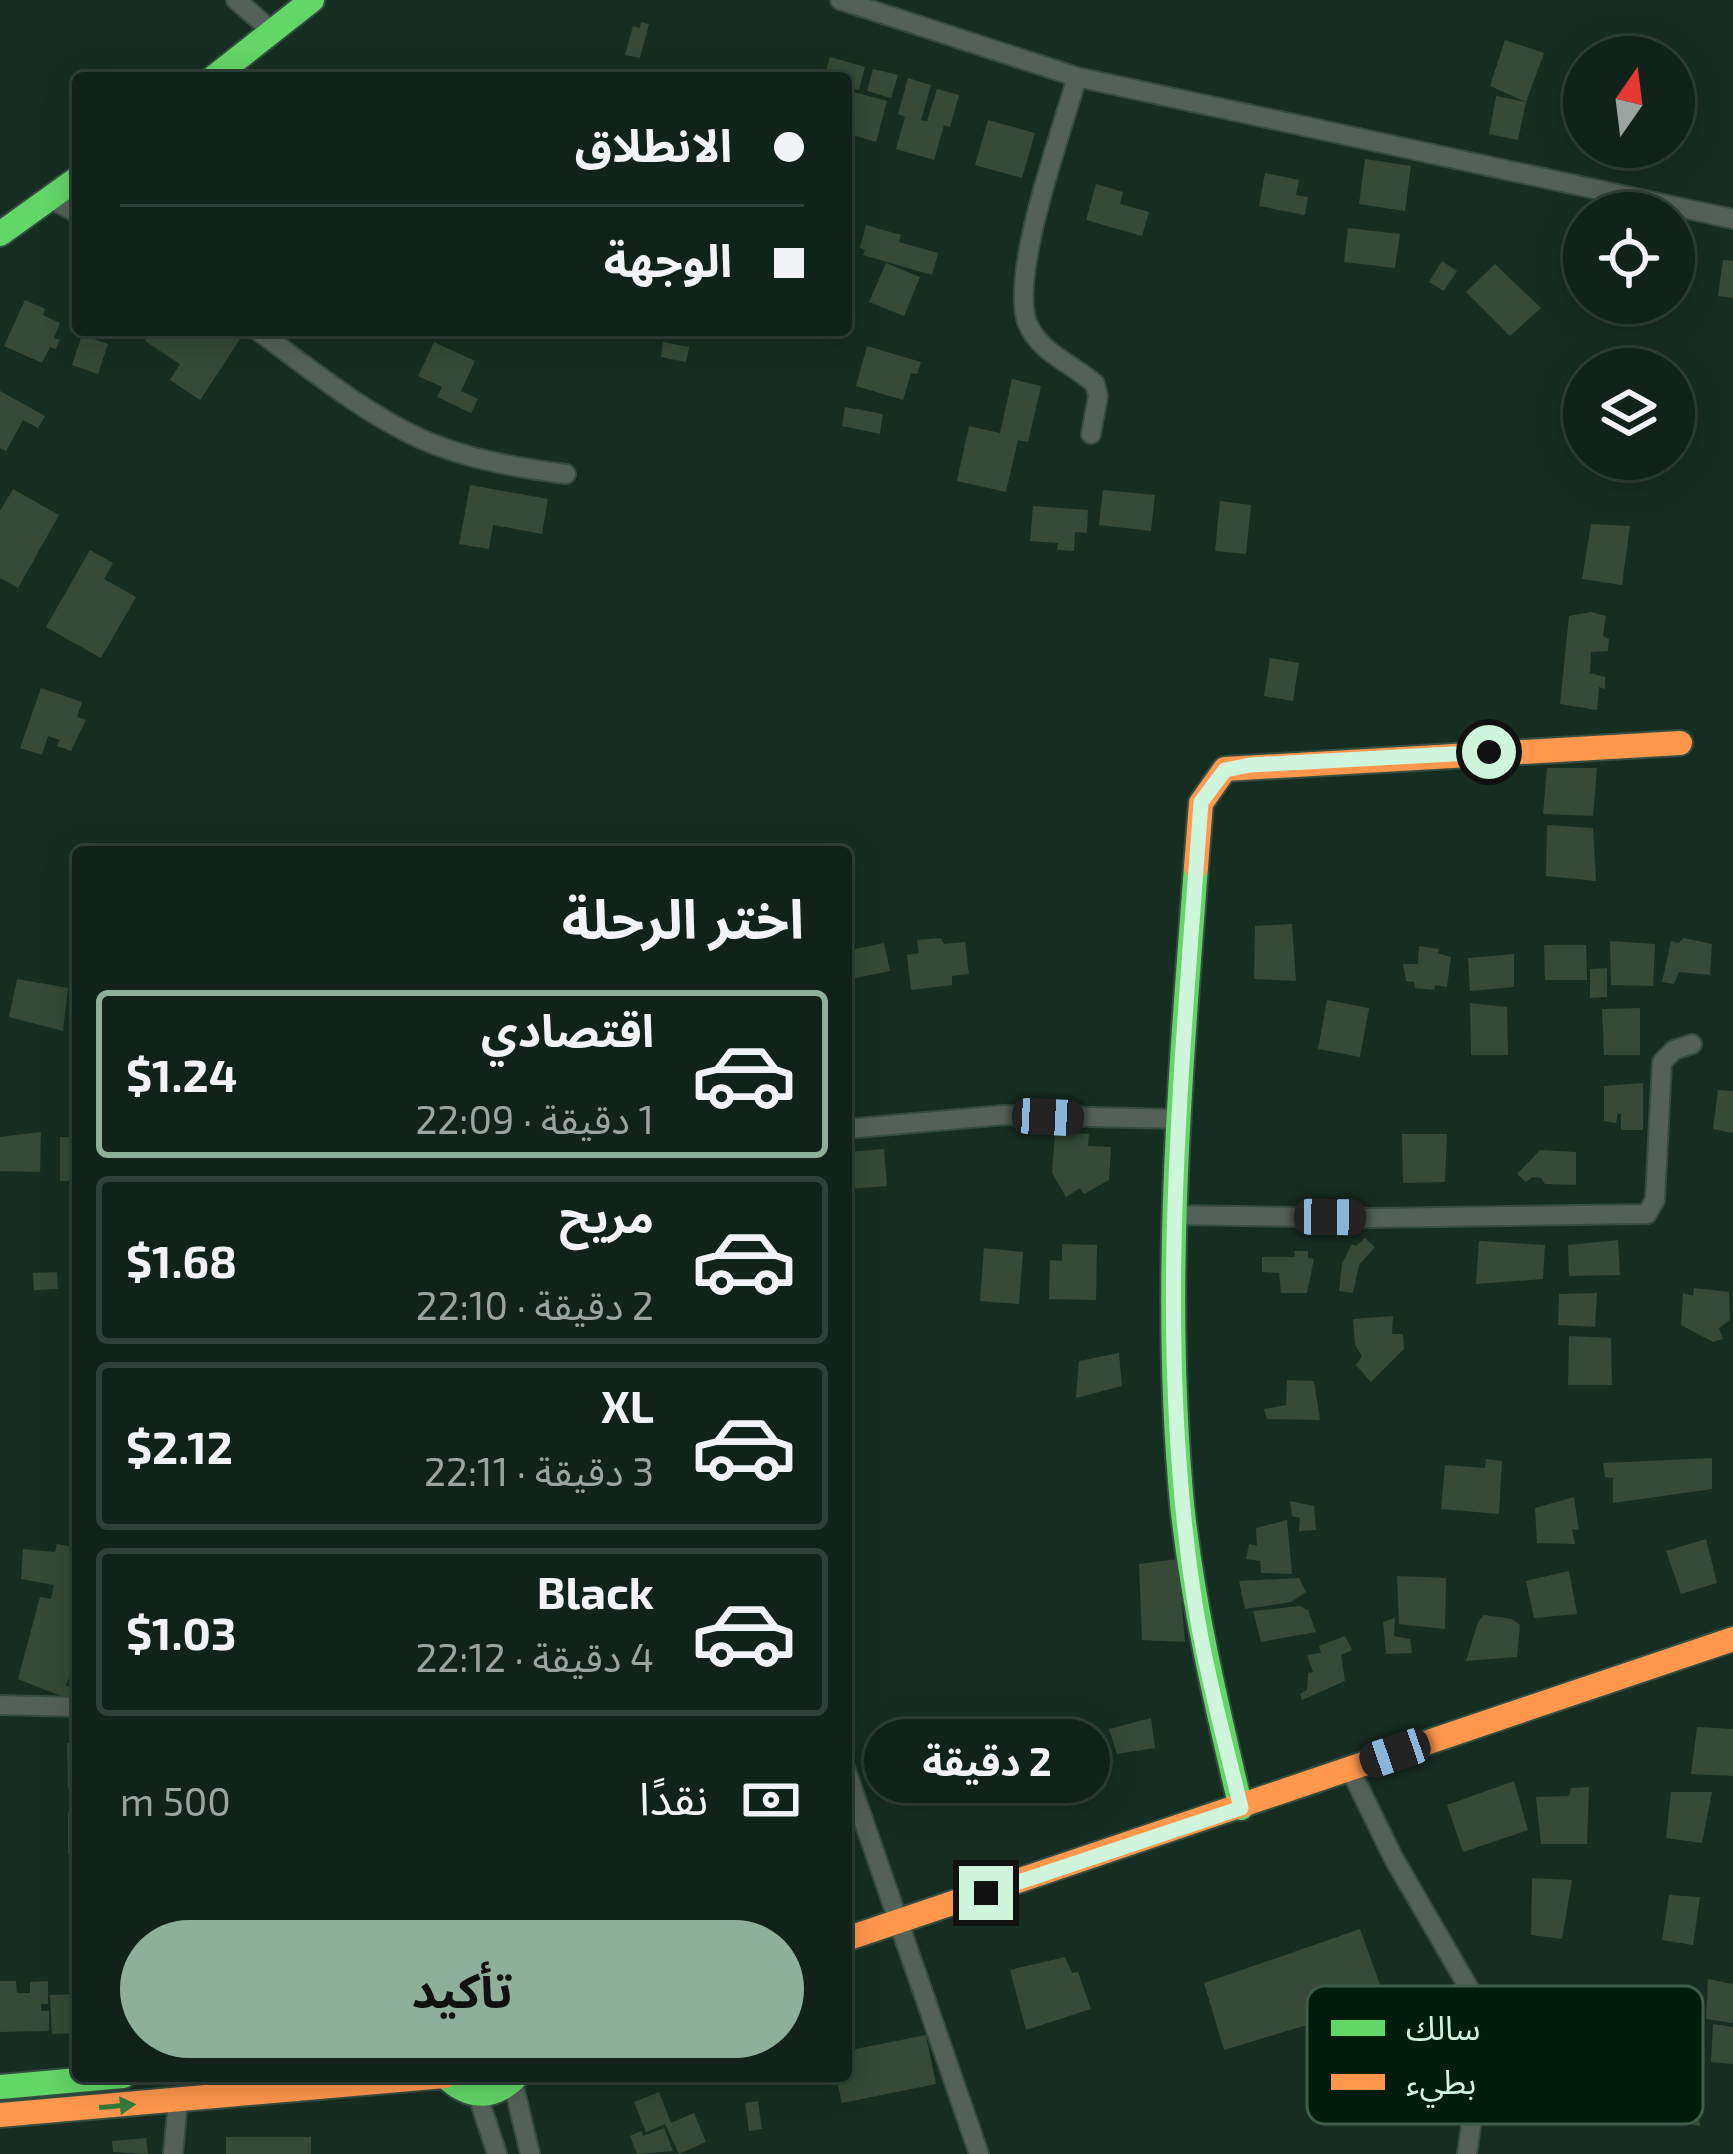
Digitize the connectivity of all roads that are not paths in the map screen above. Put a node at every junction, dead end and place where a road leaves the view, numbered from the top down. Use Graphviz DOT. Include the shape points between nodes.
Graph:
graph roads {
  1 [pos="236,0"];
  2 [pos="312,0"];
  3 [pos="839,0"];
  4 [pos="272,31"];
  5 [pos="221,72"];
  6 [pos="1077,76"];
  7 [pos="72,182"];
  8 [pos="50,198"];
  9 [pos="72,211"];
  10 [pos="1733,219"];
  11 [pos="0,234"];
  12 [pos="265,336"];
  13 [pos="1091,434"];
  14 [pos="566,474"];
  15 [pos="1680,743"];
  16 [pos="1692,1044"];
  17 [pos="1177,1119"];
  18 [pos="852,1128"];
  19 [pos="1174,1215"];
  20 [pos="1733,1639"];
  21 [pos="0,1705"];
  22 [pos="72,1707"];
  23 [pos="1350,1769"];
  24 [pos="852,1786"];
  25 [pos="1241,1808"];
  26 [pos="901,1921"];
  27 [pos="852,1938"];
  28 [pos="1468,1986"];
  29 [pos="72,2080"];
  30 [pos="381,2082"];
  31 [pos="452,2082"];
  32 [pos="512,2082"];
  33 [pos="516,2082"];
  34 [pos="0,2086"];
  35 [pos="478,2096"];
  36 [pos="178,2101"];
  37 [pos="0,2115"];
  38 [pos="1472,2124"];
  39 [pos="173,2154"];
  40 [pos="497,2154"];
  41 [pos="530,2154"];
  42 [pos="979,2154"];
  43 [pos="1467,2154"];
  1 -- 4 [label="street"];
  2 -- 4 [label="street"];
  3 -- 6 [label="street"];
  4 -- 5 [label="street"];
  6 -- 10 [label="street"];
  6 -- 13 [label="street" via="1024,295 1028,324 1053,355 1095,384"];
  7 -- 8 [label="street"];
  8 -- 9 [label="street"];
  8 -- 11 [label="street"];
  12 -- 14 [label="street" via="421,439"];
  15 -- 17 [label="street" via="1225,770 1201,802"];
  16 -- 19 [label="street" via="1662,1062 1655,1200 1647,1214"];
  17 -- 18 [label="street" via="1004,1115"];
  17 -- 19 [label="street"];
  19 -- 25 [label="street" via="1174,1362 1195,1603"];
  20 -- 23 [label="street"];
  21 -- 22 [label="street"];
  23 -- 25 [label="street"];
  23 -- 28 [label="street"];
  24 -- 26 [label="street"];
  25 -- 26 [label="street"];
  26 -- 27 [label="street"];
  26 -- 42 [label="street"];
  29 -- 34 [label="street"];
  30 -- 36 [label="street"];
  31 -- 35 [label="street"];
  32 -- 35 [label="street"];
  33 -- 41 [label="street"];
  35 -- 40 [label="street"];
  37 -- 36 [label="street, one-way"];
  36 -- 39 [label="street"];
  38 -- 43 [label="street"];
}
